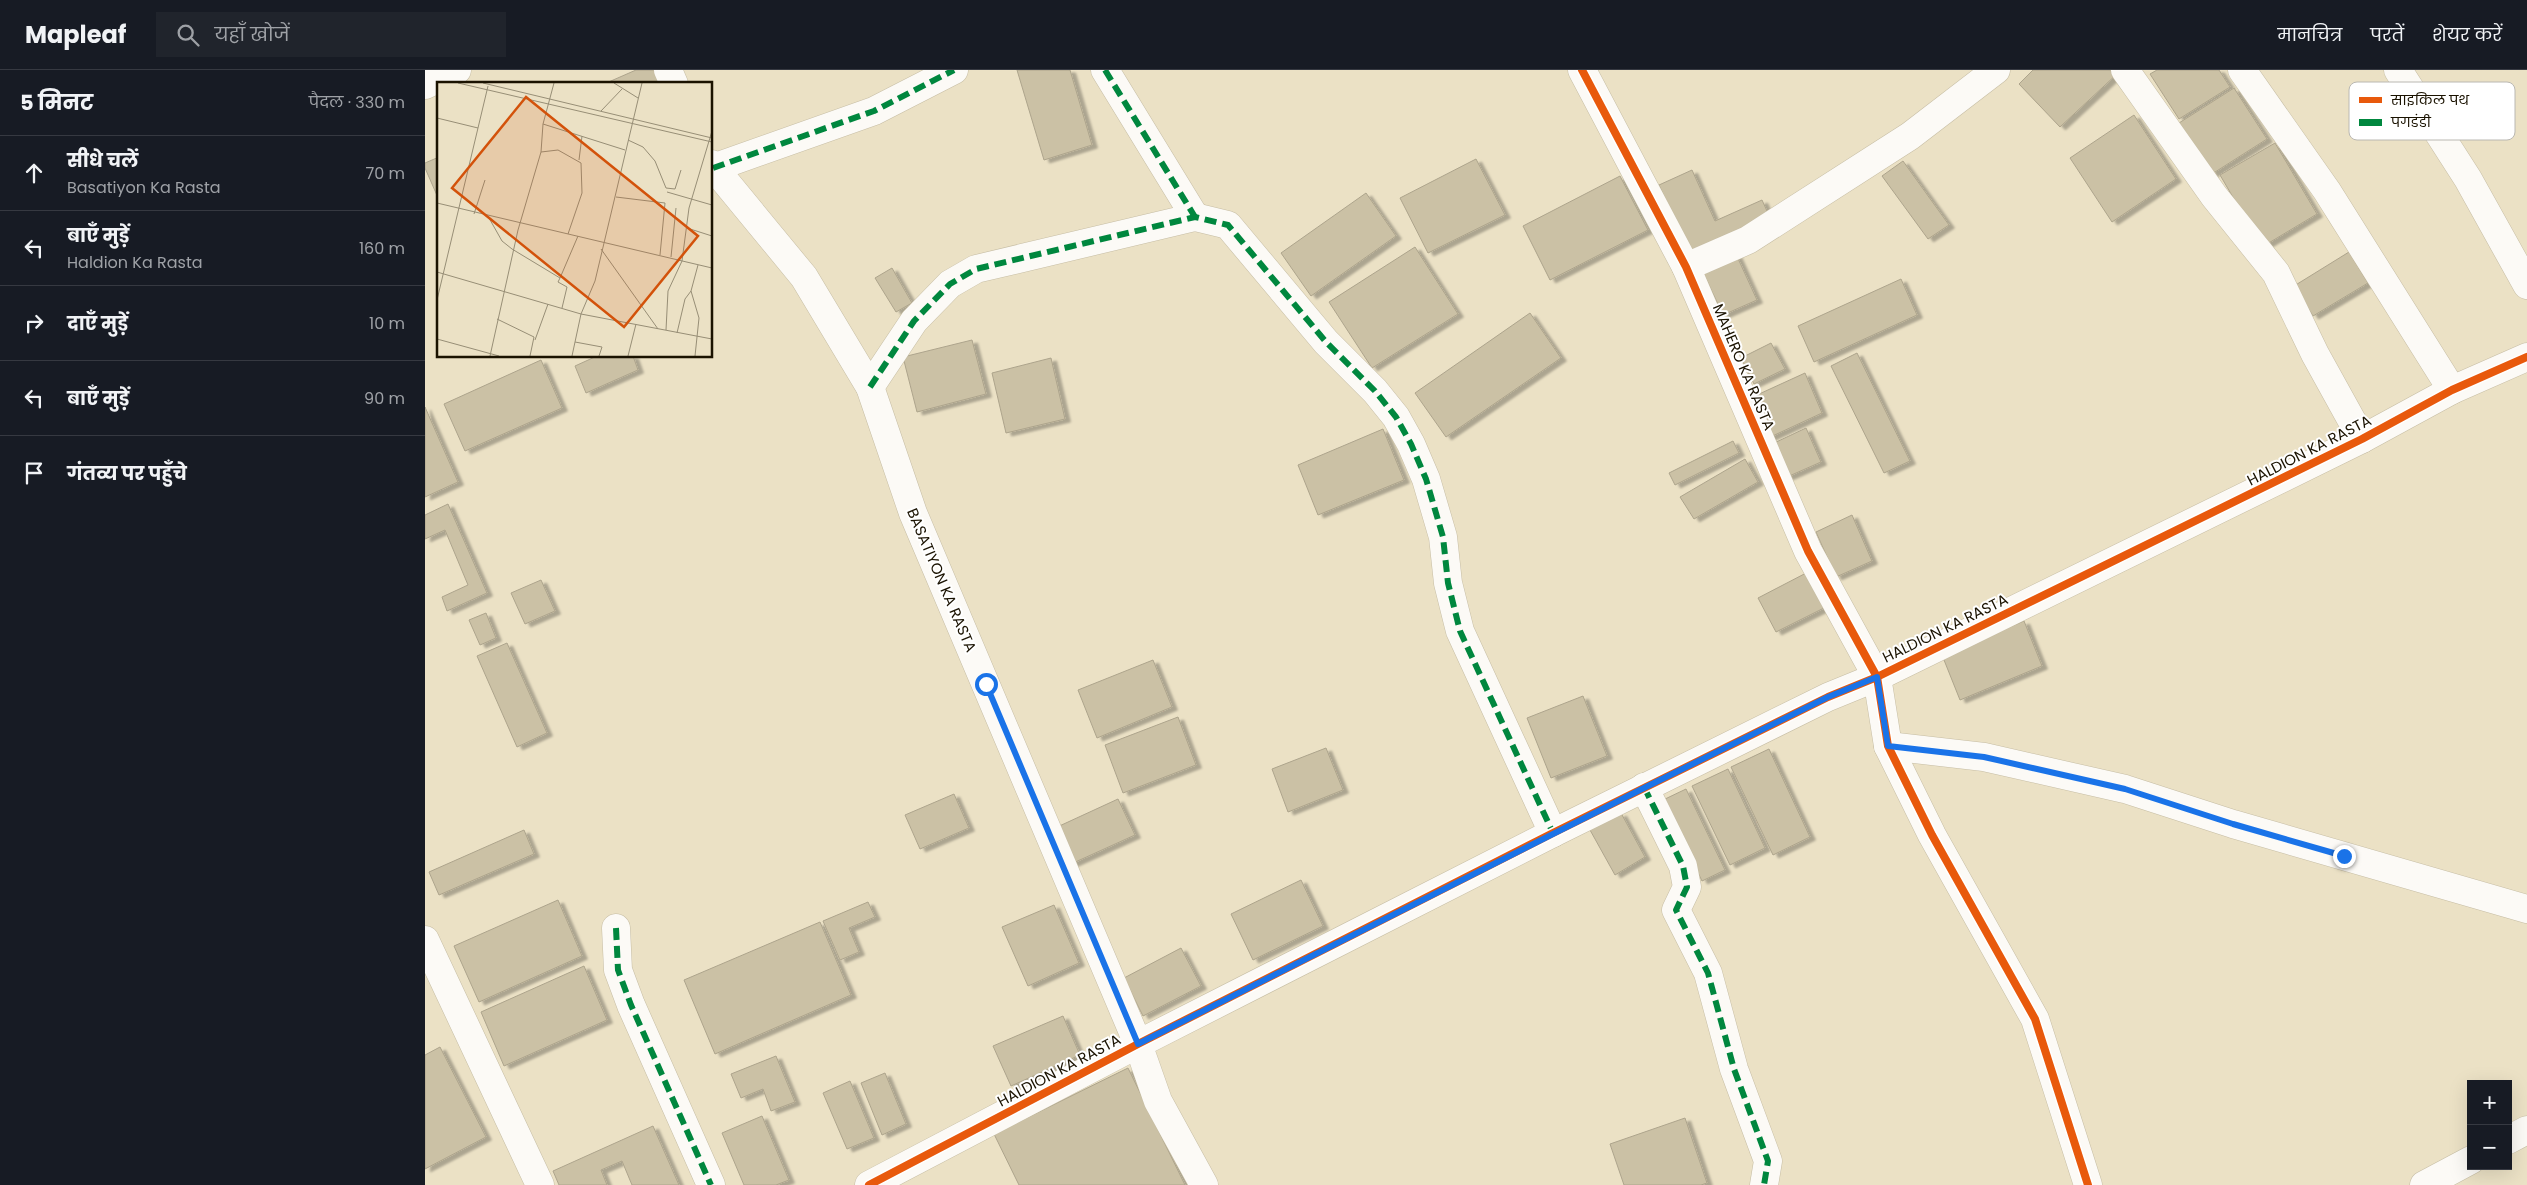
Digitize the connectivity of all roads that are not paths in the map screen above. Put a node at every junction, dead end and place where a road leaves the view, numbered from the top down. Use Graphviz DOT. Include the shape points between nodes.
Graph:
graph roads {
  1 [pos="457,70"];
  2 [pos="668,70"];
  3 [pos="954,70"];
  4 [pos="1105,70"];
  5 [pos="1582,70"];
  6 [pos="1996,70"];
  7 [pos="2125,70"];
  8 [pos="2242,70"];
  9 [pos="673,82"];
  10 [pos="425,85"];
  11 [pos="2446,140"];
  12 [pos="713,166"];
  13 [pos="713,167"];
  14 [pos="1195,217"];
  15 [pos="1686,268"];
  16 [pos="2527,285"];
  17 [pos="2527,357"];
  18 [pos="870,387"];
  19 [pos="2452,390"];
  20 [pos="2362,440"];
  21 [pos="1877,677"];
  22 [pos="1888,746"];
  23 [pos="1644,788"];
  24 [pos="1553,833"];
  25 [pos="2527,909"];
  26 [pos="616,928"];
  27 [pos="425,940"];
  28 [pos="1138,1044"];
  29 [pos="2527,1130"];
  30 [pos="2512,1138"];
  31 [pos="2467,1162"];
  32 [pos="540,1185"];
  33 [pos="711,1185"];
  34 [pos="871,1185"];
  35 [pos="1204,1185"];
  36 [pos="1764,1185"];
  37 [pos="2088,1185"];
  38 [pos="2424,1185"];
  1 -- 10 [label="street"];
  2 -- 9 [label="street"];
  3 -- 12 [label="street" via="874,111"];
  4 -- 14 [label="street"];
  5 -- 15 [label="street, MAHERO KA RASTA"];
  6 -- 15 [label="street" via="1910,136 1748,240"];
  7 -- 20 [label="street" via="2214,196 2276,273"];
  8 -- 19 [label="street" via="2327,191"];
  11 -- 16 [label="street"];
  13 -- 18 [label="street, BASATIYON KA RASTA" via="804,277"];
  14 -- 18 [label="street" via="976,269 950,284 914,321"];
  14 -- 24 [label="street" via="1228,225 1326,342 1396,417 1426,479 1443,537 1448,583 1460,631"];
  15 -- 21 [label="street, MAHERO KA RASTA" via="1808,551"];
  17 -- 19 [label="street, HALDION KA RASTA"];
  18 -- 28 [label="street, BASATIYON KA RASTA" via="913,513"];
  19 -- 20 [label="street, HALDION KA RASTA"];
  20 -- 21 [label="street, HALDION KA RASTA"];
  21 -- 22 [label="street, MAHERO KA RASTA"];
  21 -- 23 [label="street, HALDION KA RASTA" via="1828,697"];
  22 -- 25 [label="street" via="1984,757 2125,789 2233,824"];
  22 -- 37 [label="street, MAHERO KA RASTA" via="1932,835 2035,1019"];
  23 -- 24 [label="street, HALDION KA RASTA"];
  23 -- 36 [label="street" via="1683,866 1687,887 1676,910 1708,973 1734,1069 1768,1161"];
  24 -- 28 [label="street, HALDION KA RASTA"];
  26 -- 33 [label="street" via="618,970"];
  27 -- 32 [label="street"];
  28 -- 34 [label="street, HALDION KA RASTA"];
  28 -- 35 [label="street, BASATIYON KA RASTA" via="1158,1101"];
  29 -- 30 [label="street"];
  31 -- 38 [label="street"];
}
